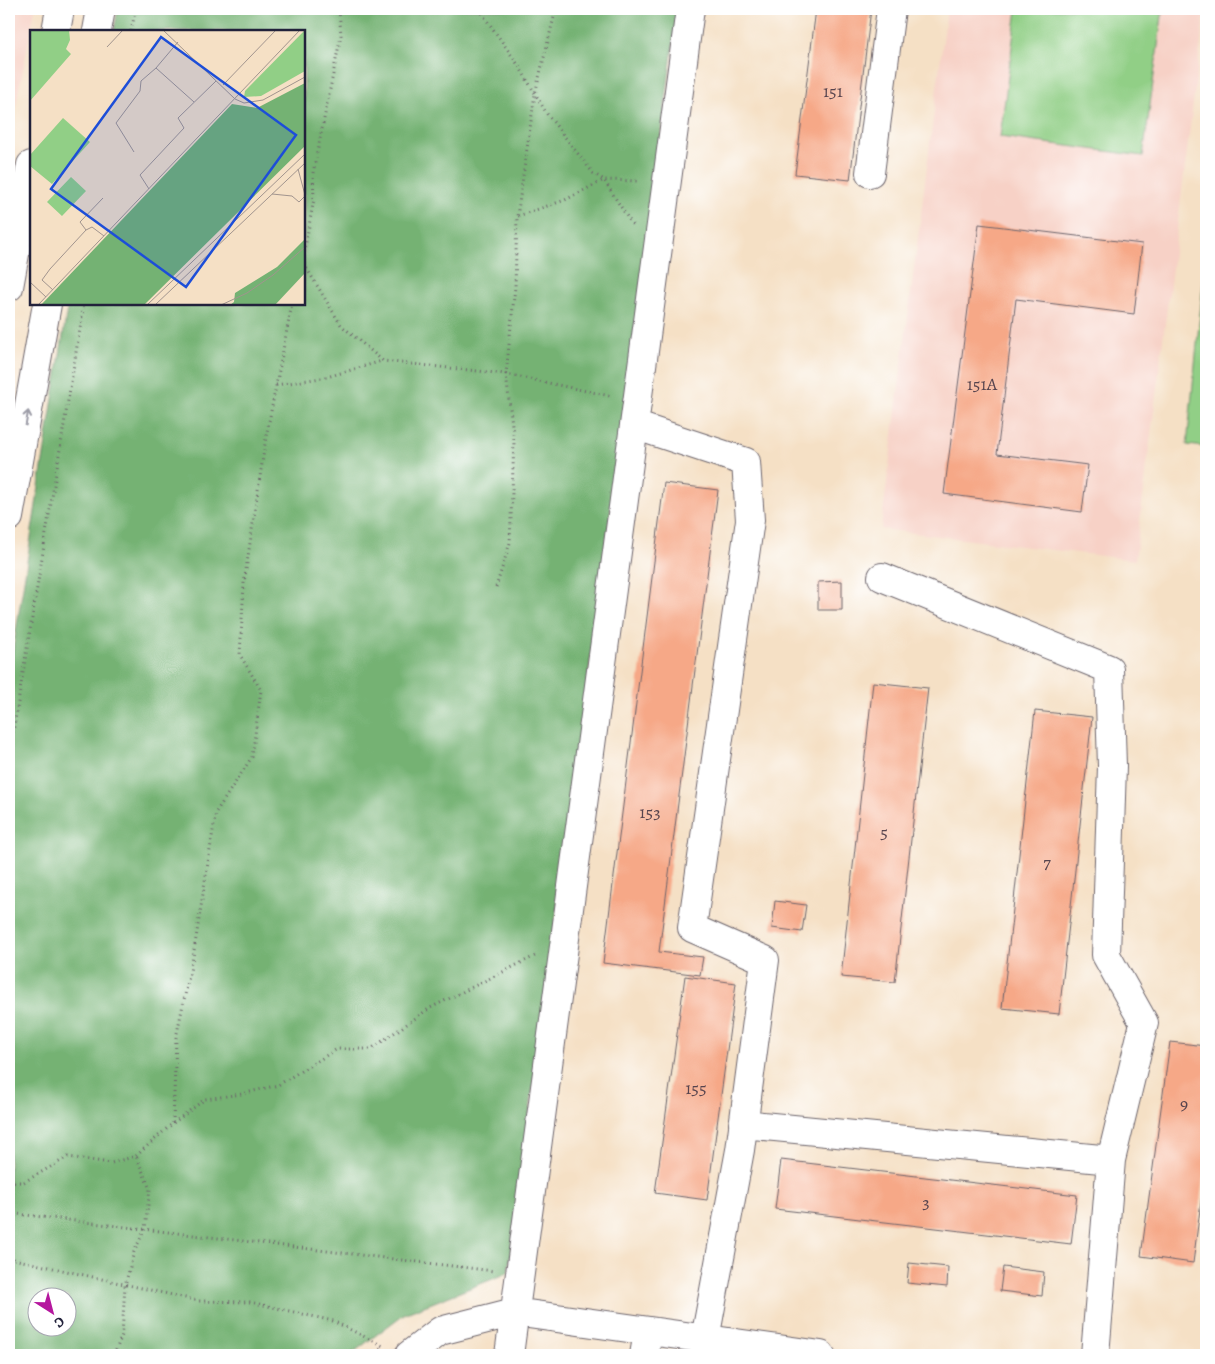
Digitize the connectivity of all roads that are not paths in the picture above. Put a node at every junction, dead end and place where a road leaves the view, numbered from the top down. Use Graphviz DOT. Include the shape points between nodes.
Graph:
graph roads {
  1 [pos="60,9"];
  2 [pos="101,9"];
  3 [pos="690,9"];
  4 [pos="891,9"];
  5 [pos="56,30"];
  6 [pos="97,30"];
  7 [pos="30,172"];
  8 [pos="870,172"];
  9 [pos="9,287"];
  10 [pos="48,305"];
  11 [pos="636,413"];
  12 [pos="9,517"];
  13 [pos="882,577"];
  14 [pos="743,1124"];
  15 [pos="1111,1160"];
  16 [pos="514,1312"];
  17 [pos="704,1339"];
  18 [pos="409,1355"];
  19 [pos="509,1355"];
  20 [pos="821,1355"];
  21 [pos="1095,1355"];
  1 -- 5 [label="street"];
  2 -- 6 [label="street"];
  3 -- 11 [label="street"];
  4 -- 8 [label="street"];
  7 -- 9 [label="street"];
  12 -- 10 [label="street, one-way"];
  11 -- 14 [label="street" via="746,462 750,520 692,928 765,960"];
  11 -- 16 [label="street"];
  13 -- 15 [label="street" via="1109,669 1112,766 1106,955 1144,1023"];
  14 -- 15 [label="street"];
  14 -- 17 [label="street"];
  15 -- 21 [label="street"];
  16 -- 17 [label="street"];
  16 -- 18 [label="street" via="440,1331"];
  16 -- 19 [label="street"];
  17 -- 20 [label="street"];
}
